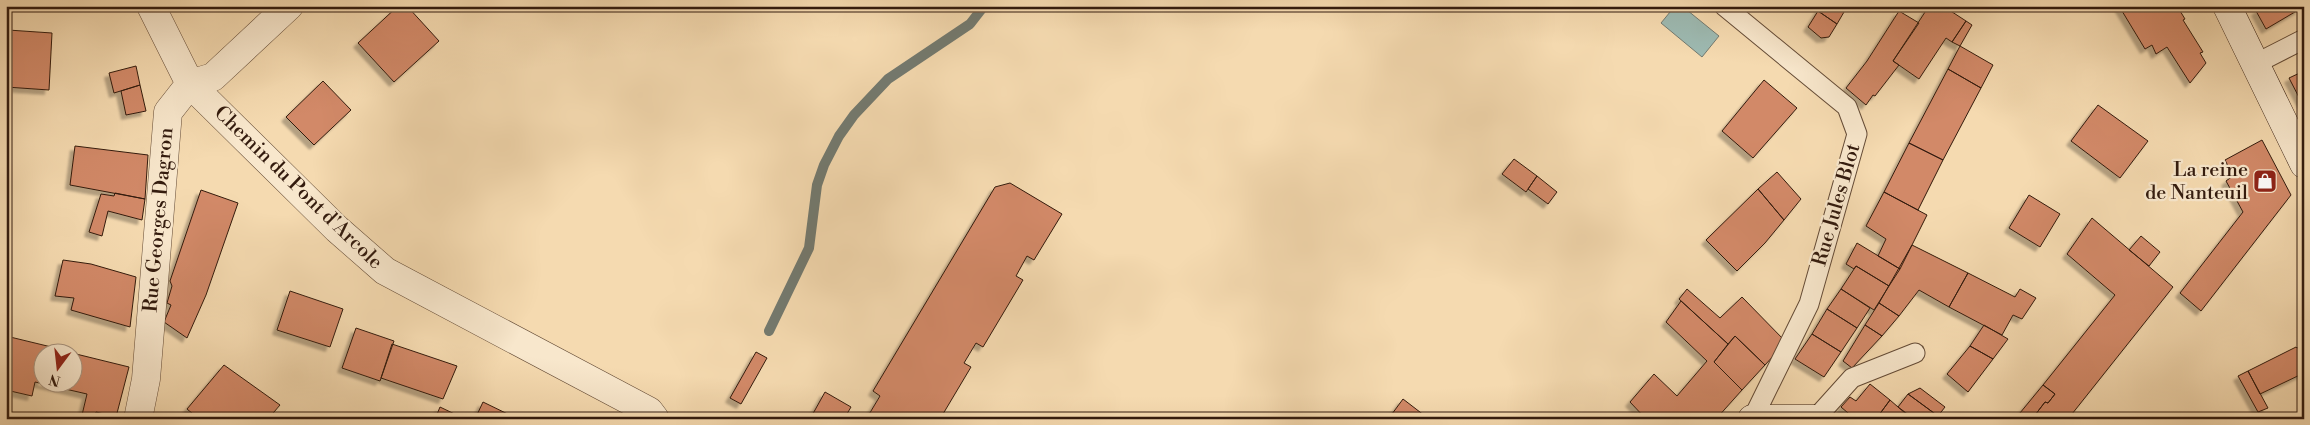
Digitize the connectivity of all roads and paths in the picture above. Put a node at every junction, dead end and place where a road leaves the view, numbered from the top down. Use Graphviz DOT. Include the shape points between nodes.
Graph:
graph roads {
  1 [pos="151,6"];
  2 [pos="289,6"];
  3 [pos="1724,6"];
  4 [pos="2227,6"];
  5 [pos="2304,39"];
  6 [pos="2255,64"];
  7 [pos="190,84"];
  8 [pos="2304,164"];
  9 [pos="1915,353"];
  10 [pos="1817,418"];
  11 [pos="138,419"];
  12 [pos="655,419"];
  13 [pos="1752,419"];
  1 -- 7 [label="street"];
  2 -- 7 [label="street, Chemin du Pont d'Arcole" via="213,77"];
  3 -- 13 [label="lane, Rue Jules Blot" via="1847,107 1857,134 1809,304"];
  4 -- 6 [label="street"];
  5 -- 6 [label="lane"];
  6 -- 8 [label="street"];
  7 -- 11 [label="street, Rue Georges Dagron" via="168,112 146,378"];
  7 -- 12 [label="street, Chemin du Pont d'Arcole" via="337,229 385,271 648,410"];
  9 -- 10 [label="lane" via="1852,378"];
  10 -- 13 [label="street, Rue Jules Blot"];
}
